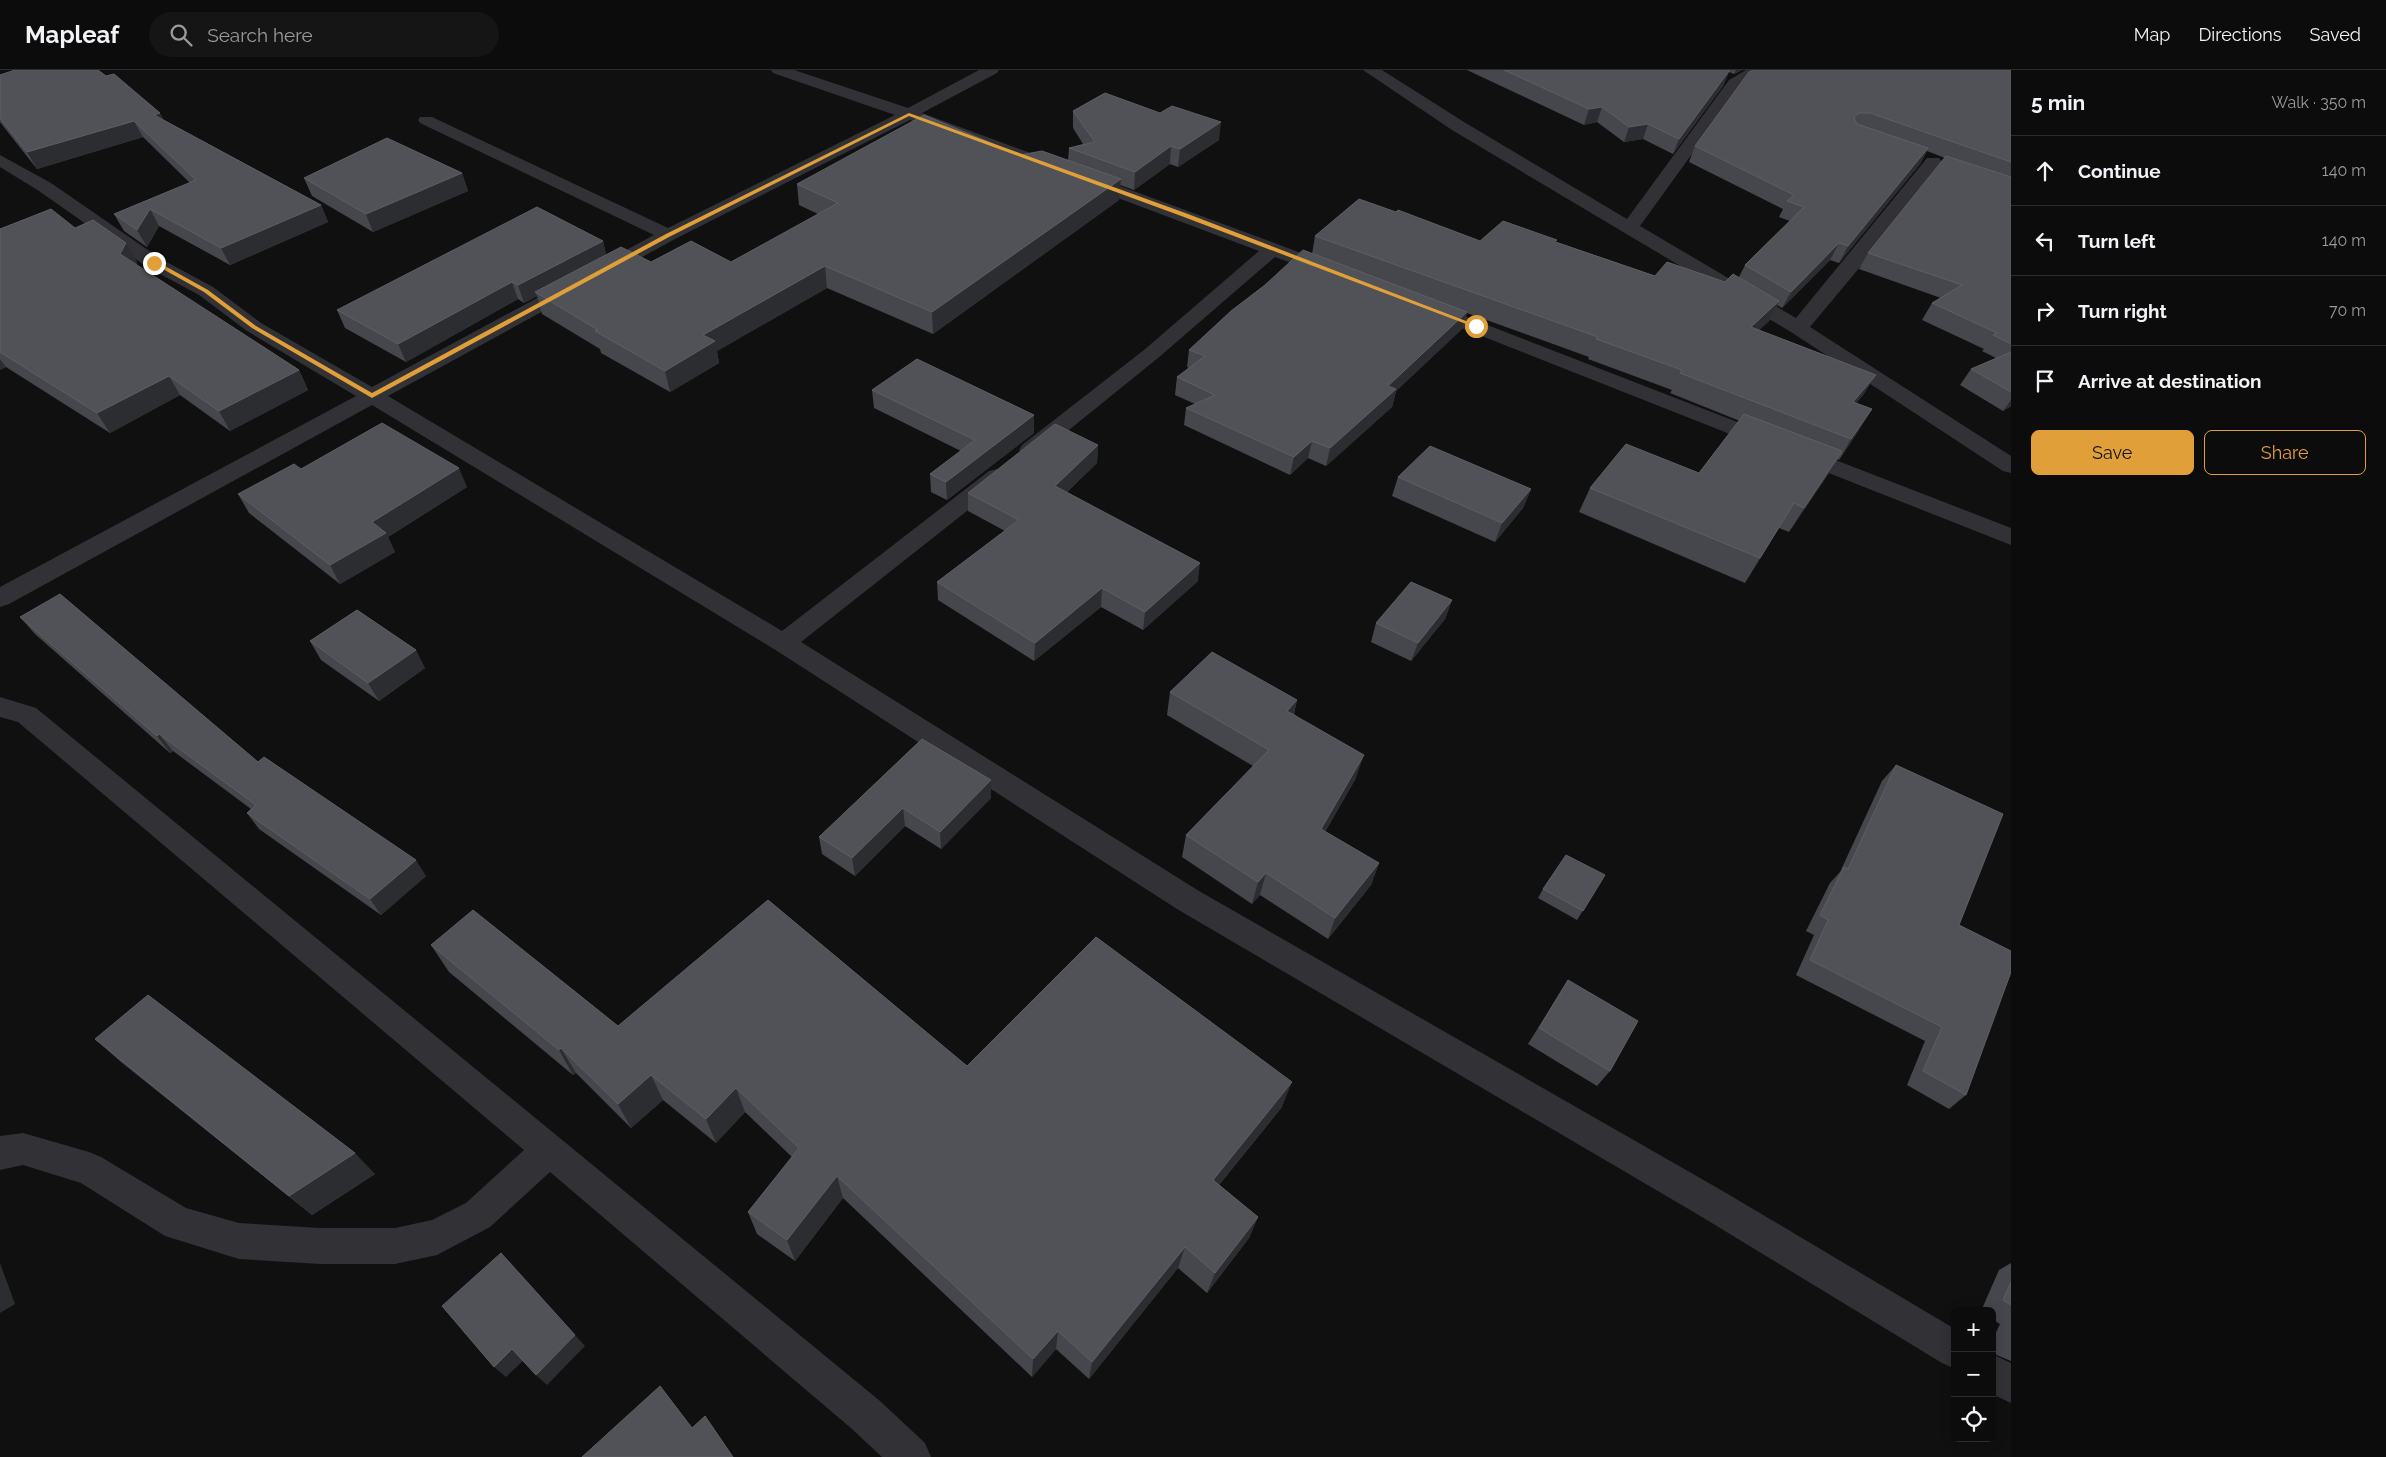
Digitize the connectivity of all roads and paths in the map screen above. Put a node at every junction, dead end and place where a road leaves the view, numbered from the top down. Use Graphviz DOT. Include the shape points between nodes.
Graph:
graph roads {
  1 [pos="779,70"];
  2 [pos="991,70"];
  3 [pos="1371,70"];
  4 [pos="1761,70"];
  5 [pos="1717,74"];
  6 [pos="1735,83"];
  7 [pos="909,114"];
  8 [pos="426,120"];
  9 [pos="0,160"];
  10 [pos="1951,168"];
  11 [pos="1630,227"];
  12 [pos="668,235"];
  13 [pos="1273,249"];
  14 [pos="1347,277"];
  15 [pos="1411,302"];
  16 [pos="1798,328"];
  17 [pos="372,396"];
  18 [pos="2011,466"];
  19 [pos="2011,537"];
  20 [pos="0,598"];
  21 [pos="783,643"];
  22 [pos="0,707"];
  23 [pos="549,1150"];
  24 [pos="0,1153"];
  25 [pos="1951,1348"];
  26 [pos="1996,1375"];
  27 [pos="2011,1384"];
  28 [pos="911,1457"];
  1 -- 7 [label="street"];
  2 -- 7 [label="street"];
  3 -- 11 [label="street" via="1458,126"];
  4 -- 6 [label="street"];
  5 -- 6 [label="street"];
  6 -- 11 [label="street"];
  7 -- 12 [label="street"];
  7 -- 13 [label="street"];
  8 -- 12 [label="street"];
  9 -- 17 [label="street" via="45,187 154,263 206,291 254,327"];
  10 -- 16 [label="street" via="1925,159 1858,257"];
  11 -- 16 [label="street"];
  12 -- 17 [label="street"];
  13 -- 14 [label="street"];
  13 -- 21 [label="street" via="1151,354"];
  15 -- 19 [label="street"];
  16 -- 18 [label="street"];
  17 -- 20 [label="street"];
  17 -- 21 [label="street"];
  21 -- 25 [label="street" via="1188,900 1701,1197"];
  22 -- 23 [label="street" via="27,715"];
  23 -- 24 [label="street" via="478,1215 437,1237 395,1246 239,1241 178,1222 89,1169 23,1148"];
  23 -- 28 [label="street"];
  26 -- 27 [label="street"];
}
